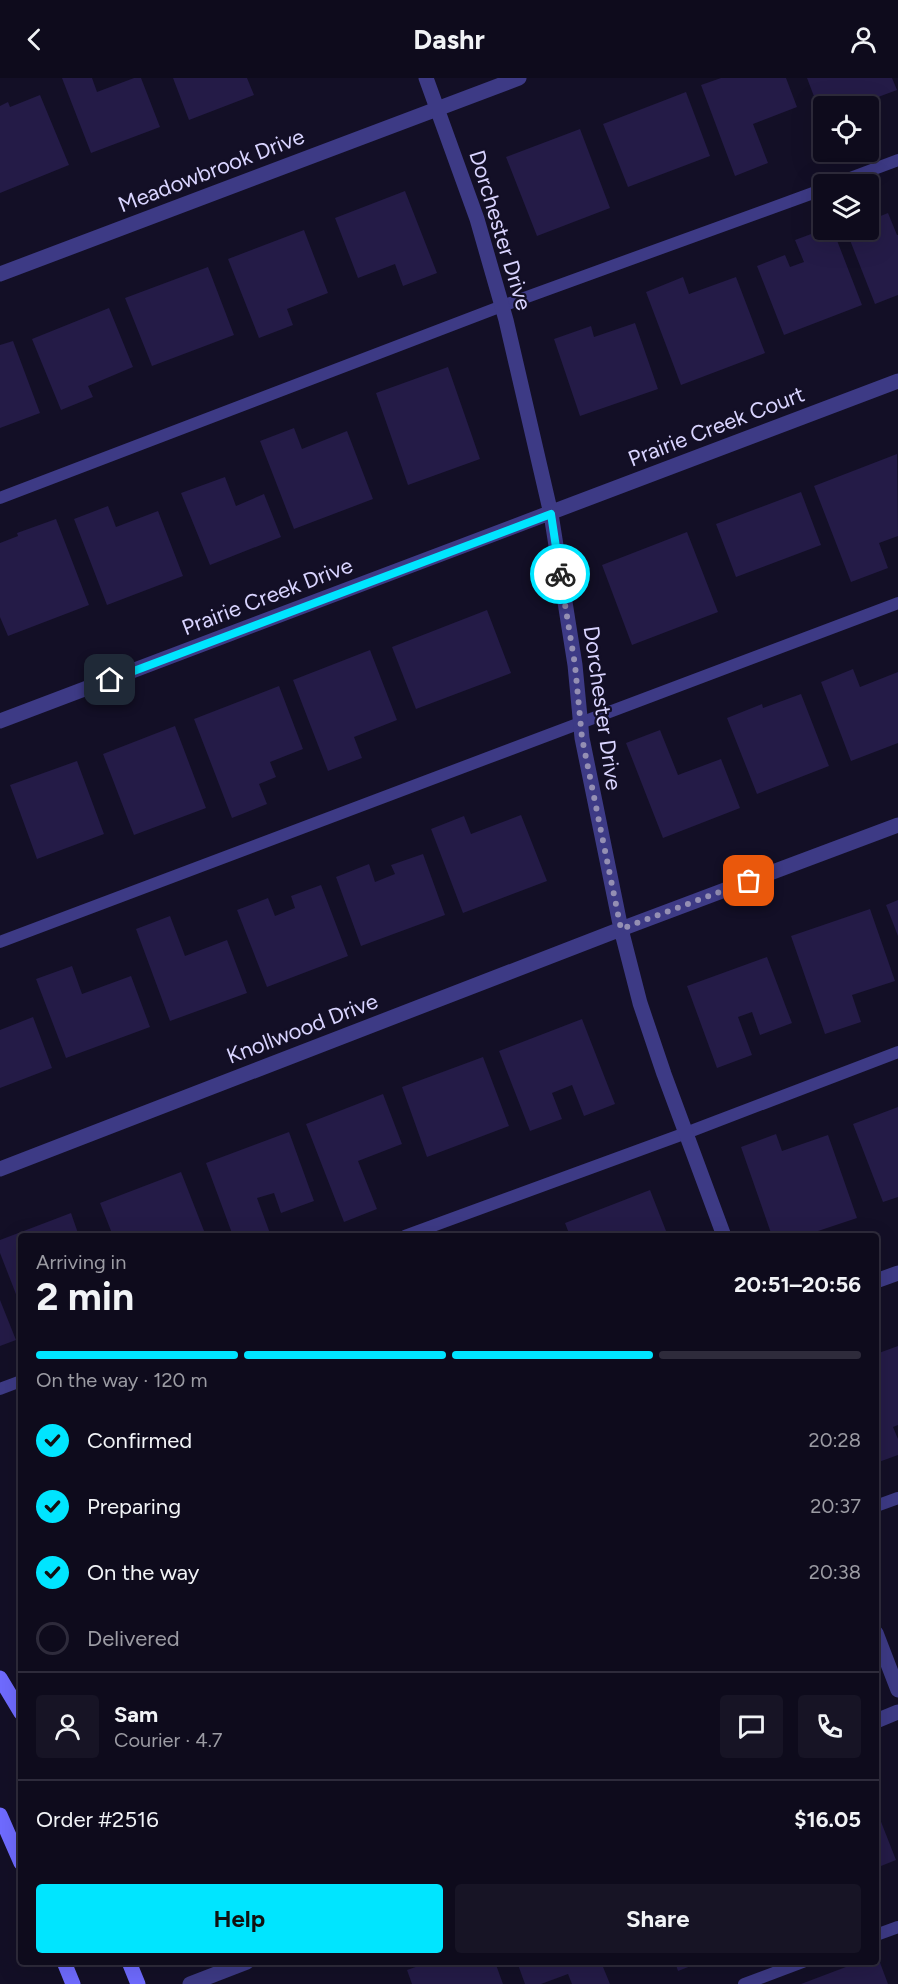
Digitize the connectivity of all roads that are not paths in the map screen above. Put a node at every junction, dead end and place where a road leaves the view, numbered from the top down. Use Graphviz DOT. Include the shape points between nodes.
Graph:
graph roads {
  1 [pos="426,78"];
  2 [pos="519,78"];
  3 [pos="438,108"];
  4 [pos="898,160"];
  5 [pos="861,174"];
  6 [pos="813,193"];
  7 [pos="0,274"];
  8 [pos="502,306"];
  9 [pos="898,381"];
  10 [pos="0,498"];
  11 [pos="551,514"];
  12 [pos="898,603"];
  13 [pos="0,721"];
  14 [pos="580,721"];
  15 [pos="898,825"];
  16 [pos="621,929"];
  17 [pos="0,942"];
  18 [pos="898,1052"];
  19 [pos="686,1133"];
  20 [pos="0,1169"];
  21 [pos="413,1233"];
  22 [pos="723,1233"];
  23 [pos="898,1273"];
  24 [pos="879,1280"];
  25 [pos="18,1382"];
  26 [pos="0,1389"];
  27 [pos="898,1498"];
  28 [pos="879,1505"];
  29 [pos="879,1641"];
  30 [pos="0,1678"];
  31 [pos="898,1690"];
  32 [pos="18,1708"];
  33 [pos="898,1712"];
  34 [pos="879,1720"];
  35 [pos="0,1815"];
  36 [pos="18,1856"];
  37 [pos="898,1927"];
  38 [pos="879,1934"];
  39 [pos="65,1965"];
  40 [pos="130,1965"];
  41 [pos="239,1965"];
  42 [pos="795,1965"];
  43 [pos="73,1984"];
  44 [pos="138,1984"];
  45 [pos="190,1984"];
  46 [pos="744,1984"];
  1 -- 3 [label="street, Dorchester Drive"];
  2 -- 3 [label="street, Meadowbrook Drive"];
  3 -- 7 [label="street, Meadowbrook Drive"];
  3 -- 8 [label="street, Dorchester Drive"];
  4 -- 5 [label="lane"];
  6 -- 8 [label="lane"];
  8 -- 10 [label="lane"];
  8 -- 11 [label="street, Dorchester Drive"];
  9 -- 11 [label="street, Prairie Creek Court"];
  11 -- 13 [label="street, Prairie Creek Drive"];
  11 -- 14 [label="street, Dorchester Drive"];
  12 -- 14 [label="lane"];
  14 -- 16 [label="street, Dorchester Drive"];
  14 -- 17 [label="lane"];
  15 -- 16 [label="street, Knollwood Drive"];
  16 -- 19 [label="street, Dorchester Drive" via="640,1003"];
  16 -- 20 [label="street, Knollwood Drive"];
  18 -- 19 [label="lane"];
  19 -- 21 [label="lane"];
  19 -- 22 [label="street, Dorchester Drive"];
  23 -- 24 [label="street"];
  25 -- 26 [label="lane"];
  27 -- 28 [label="lane"];
  29 -- 31 [label="street"];
  30 -- 32 [label="main road"];
  33 -- 34 [label="street"];
  35 -- 36 [label="main road"];
  37 -- 38 [label="lane"];
  39 -- 43 [label="main road"];
  40 -- 44 [label="main road"];
  41 -- 45 [label="street"];
  42 -- 46 [label="lane"];
}
